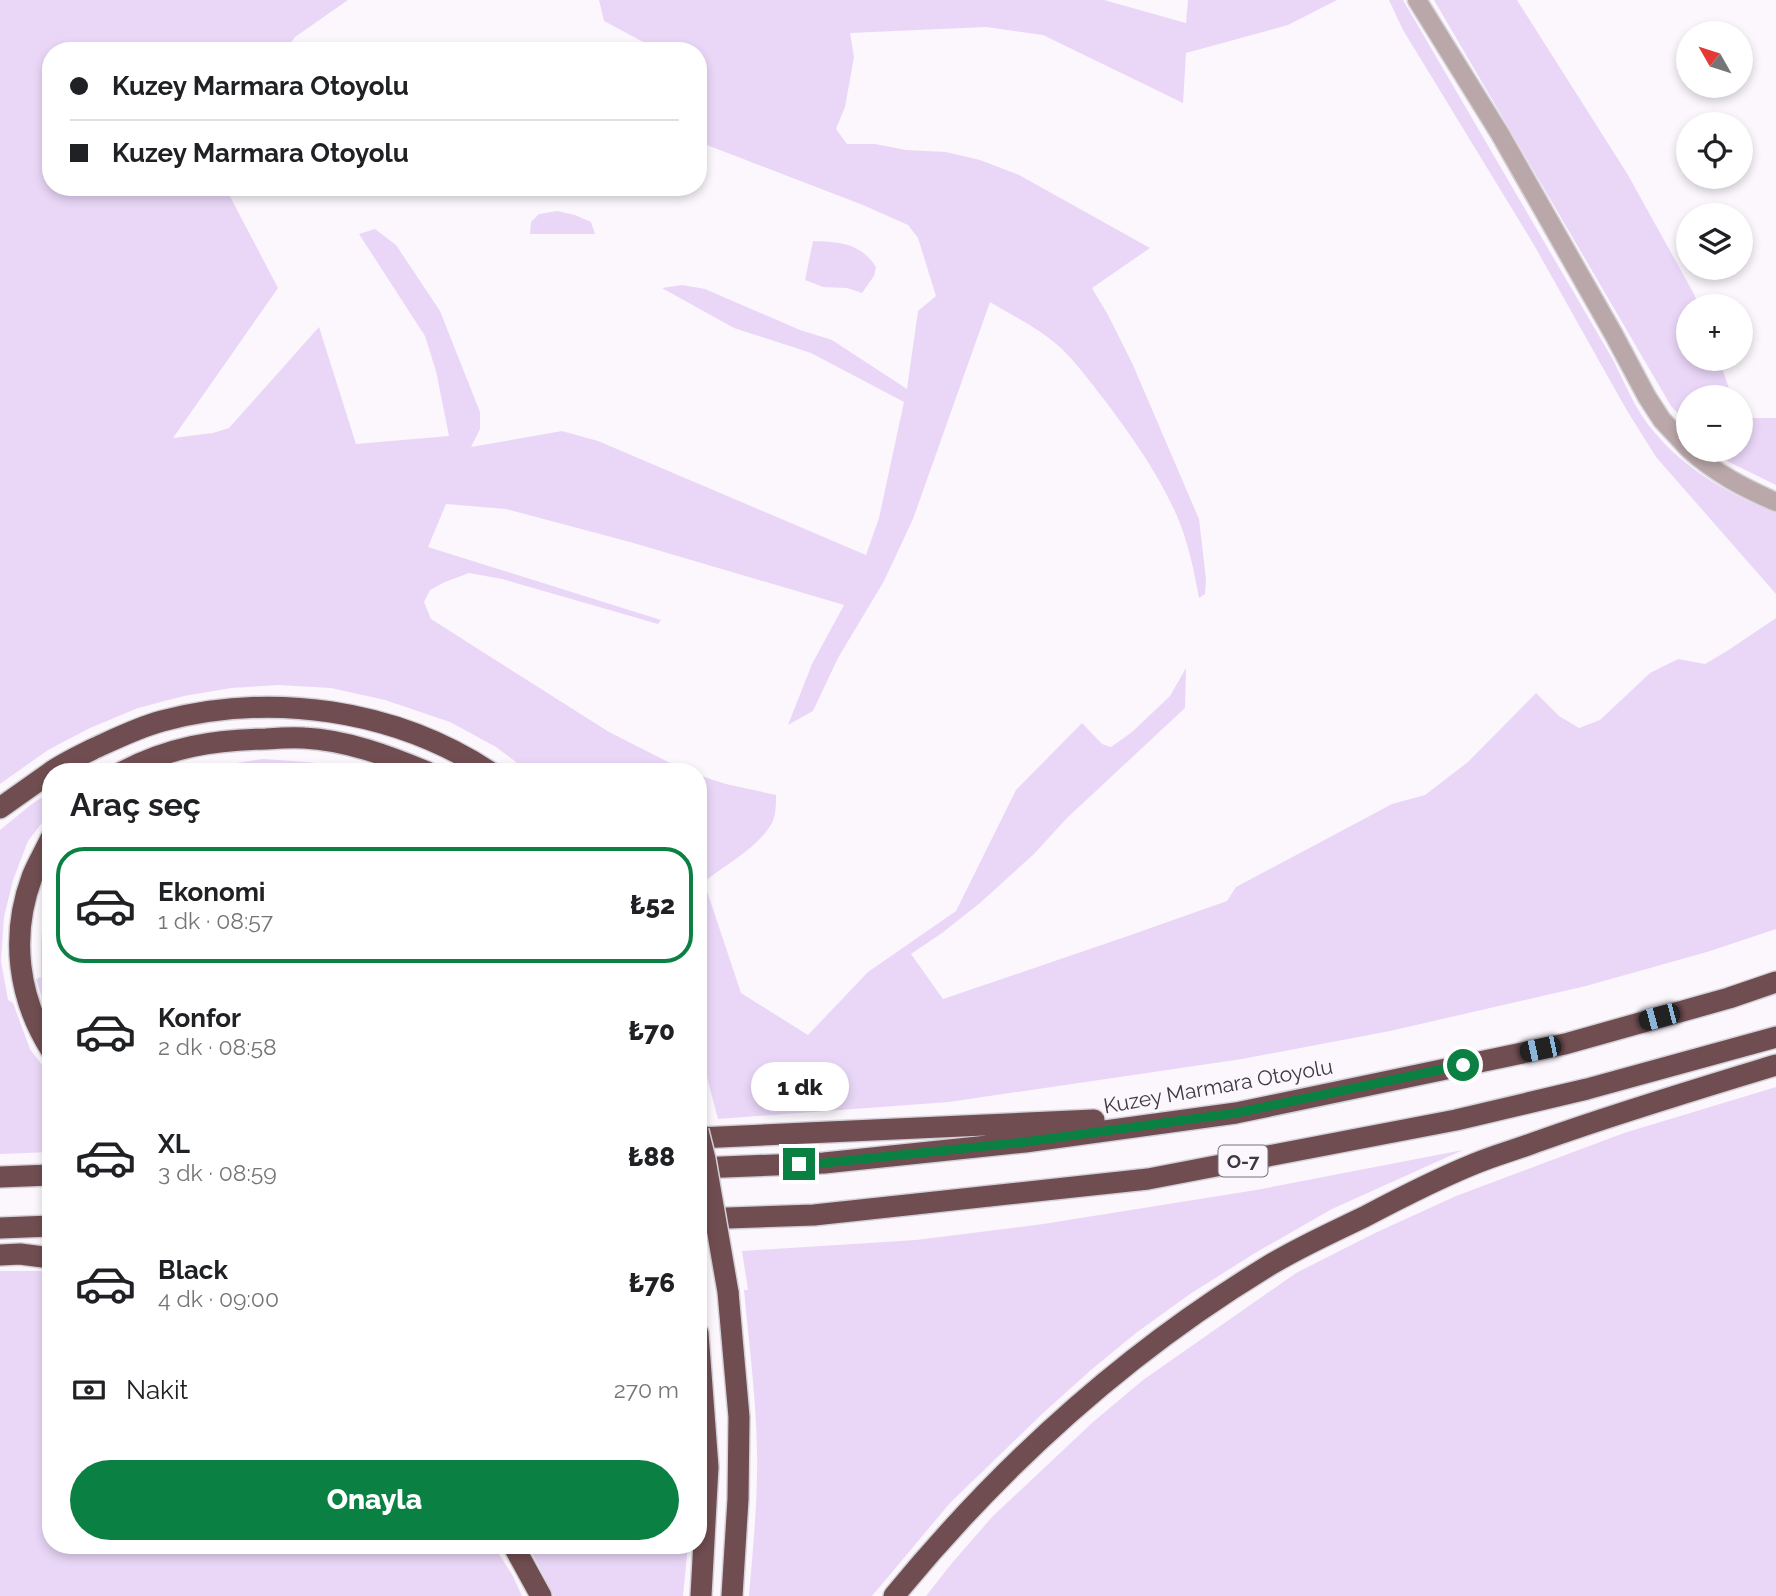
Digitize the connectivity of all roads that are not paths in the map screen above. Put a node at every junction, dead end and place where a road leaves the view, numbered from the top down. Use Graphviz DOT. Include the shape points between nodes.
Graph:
graph roads {
  1 [pos="1418,0"];
  2 [pos="1676,435"];
  3 [pos="1704,462"];
  4 [pos="1776,502"];
  5 [pos="68,763"];
  6 [pos="139,763"];
  7 [pos="407,763"];
  8 [pos="476,763"];
  9 [pos="42,778"];
  10 [pos="0,808"];
  11 [pos="42,857"];
  12 [pos="1776,982"];
  13 [pos="42,1034"];
  14 [pos="1776,1037"];
  15 [pos="1776,1065"];
  16 [pos="1236,1113"];
  17 [pos="707,1138"];
  18 [pos="707,1168"];
  19 [pos="707,1171"];
  20 [pos="42,1175"];
  21 [pos="0,1177"];
  22 [pos="707,1219"];
  23 [pos="42,1226"];
  24 [pos="0,1228"];
  25 [pos="0,1255"];
  26 [pos="42,1257"];
  27 [pos="707,1454"];
  28 [pos="707,1485"];
  29 [pos="518,1554"];
  30 [pos="703,1554"];
  31 [pos="541,1596"];
  32 [pos="701,1596"];
  33 [pos="732,1596"];
  34 [pos="894,1596"];
  1 -- 2 [label="street" via="1500,134 1647,397"];
  3 -- 4 [label="street"];
  5 -- 8 [label="highway" via="160,722 201,713 295,707 383,723"];
  6 -- 7 [label="highway" via="186,747 304,738 352,746"];
  9 -- 10 [label="highway"];
  11 -- 13 [label="highway" via="32,878 18,944 22,984"];
  12 -- 16 [label="highway, Kuzey Marmara Otoyolu / O-7" via="1565,1044"];
  14 -- 22 [label="highway, O-7" via="1456,1120 1148,1179 814,1215"];
  15 -- 34 [label="highway" via="1474,1164 1266,1267 1200,1310 1069,1412 932,1549"];
  16 -- 17 [label="highway"];
  16 -- 18 [label="highway, Kuzey Marmara Otoyolu / O-7" via="824,1163"];
  19 -- 33 [label="highway, bridge" via="728,1292 739,1417"];
  20 -- 21 [label="highway"];
  23 -- 24 [label="highway"];
  25 -- 26 [label="highway"];
  27 -- 28 [label="highway"];
  29 -- 31 [label="highway"];
  30 -- 32 [label="highway"];
}
